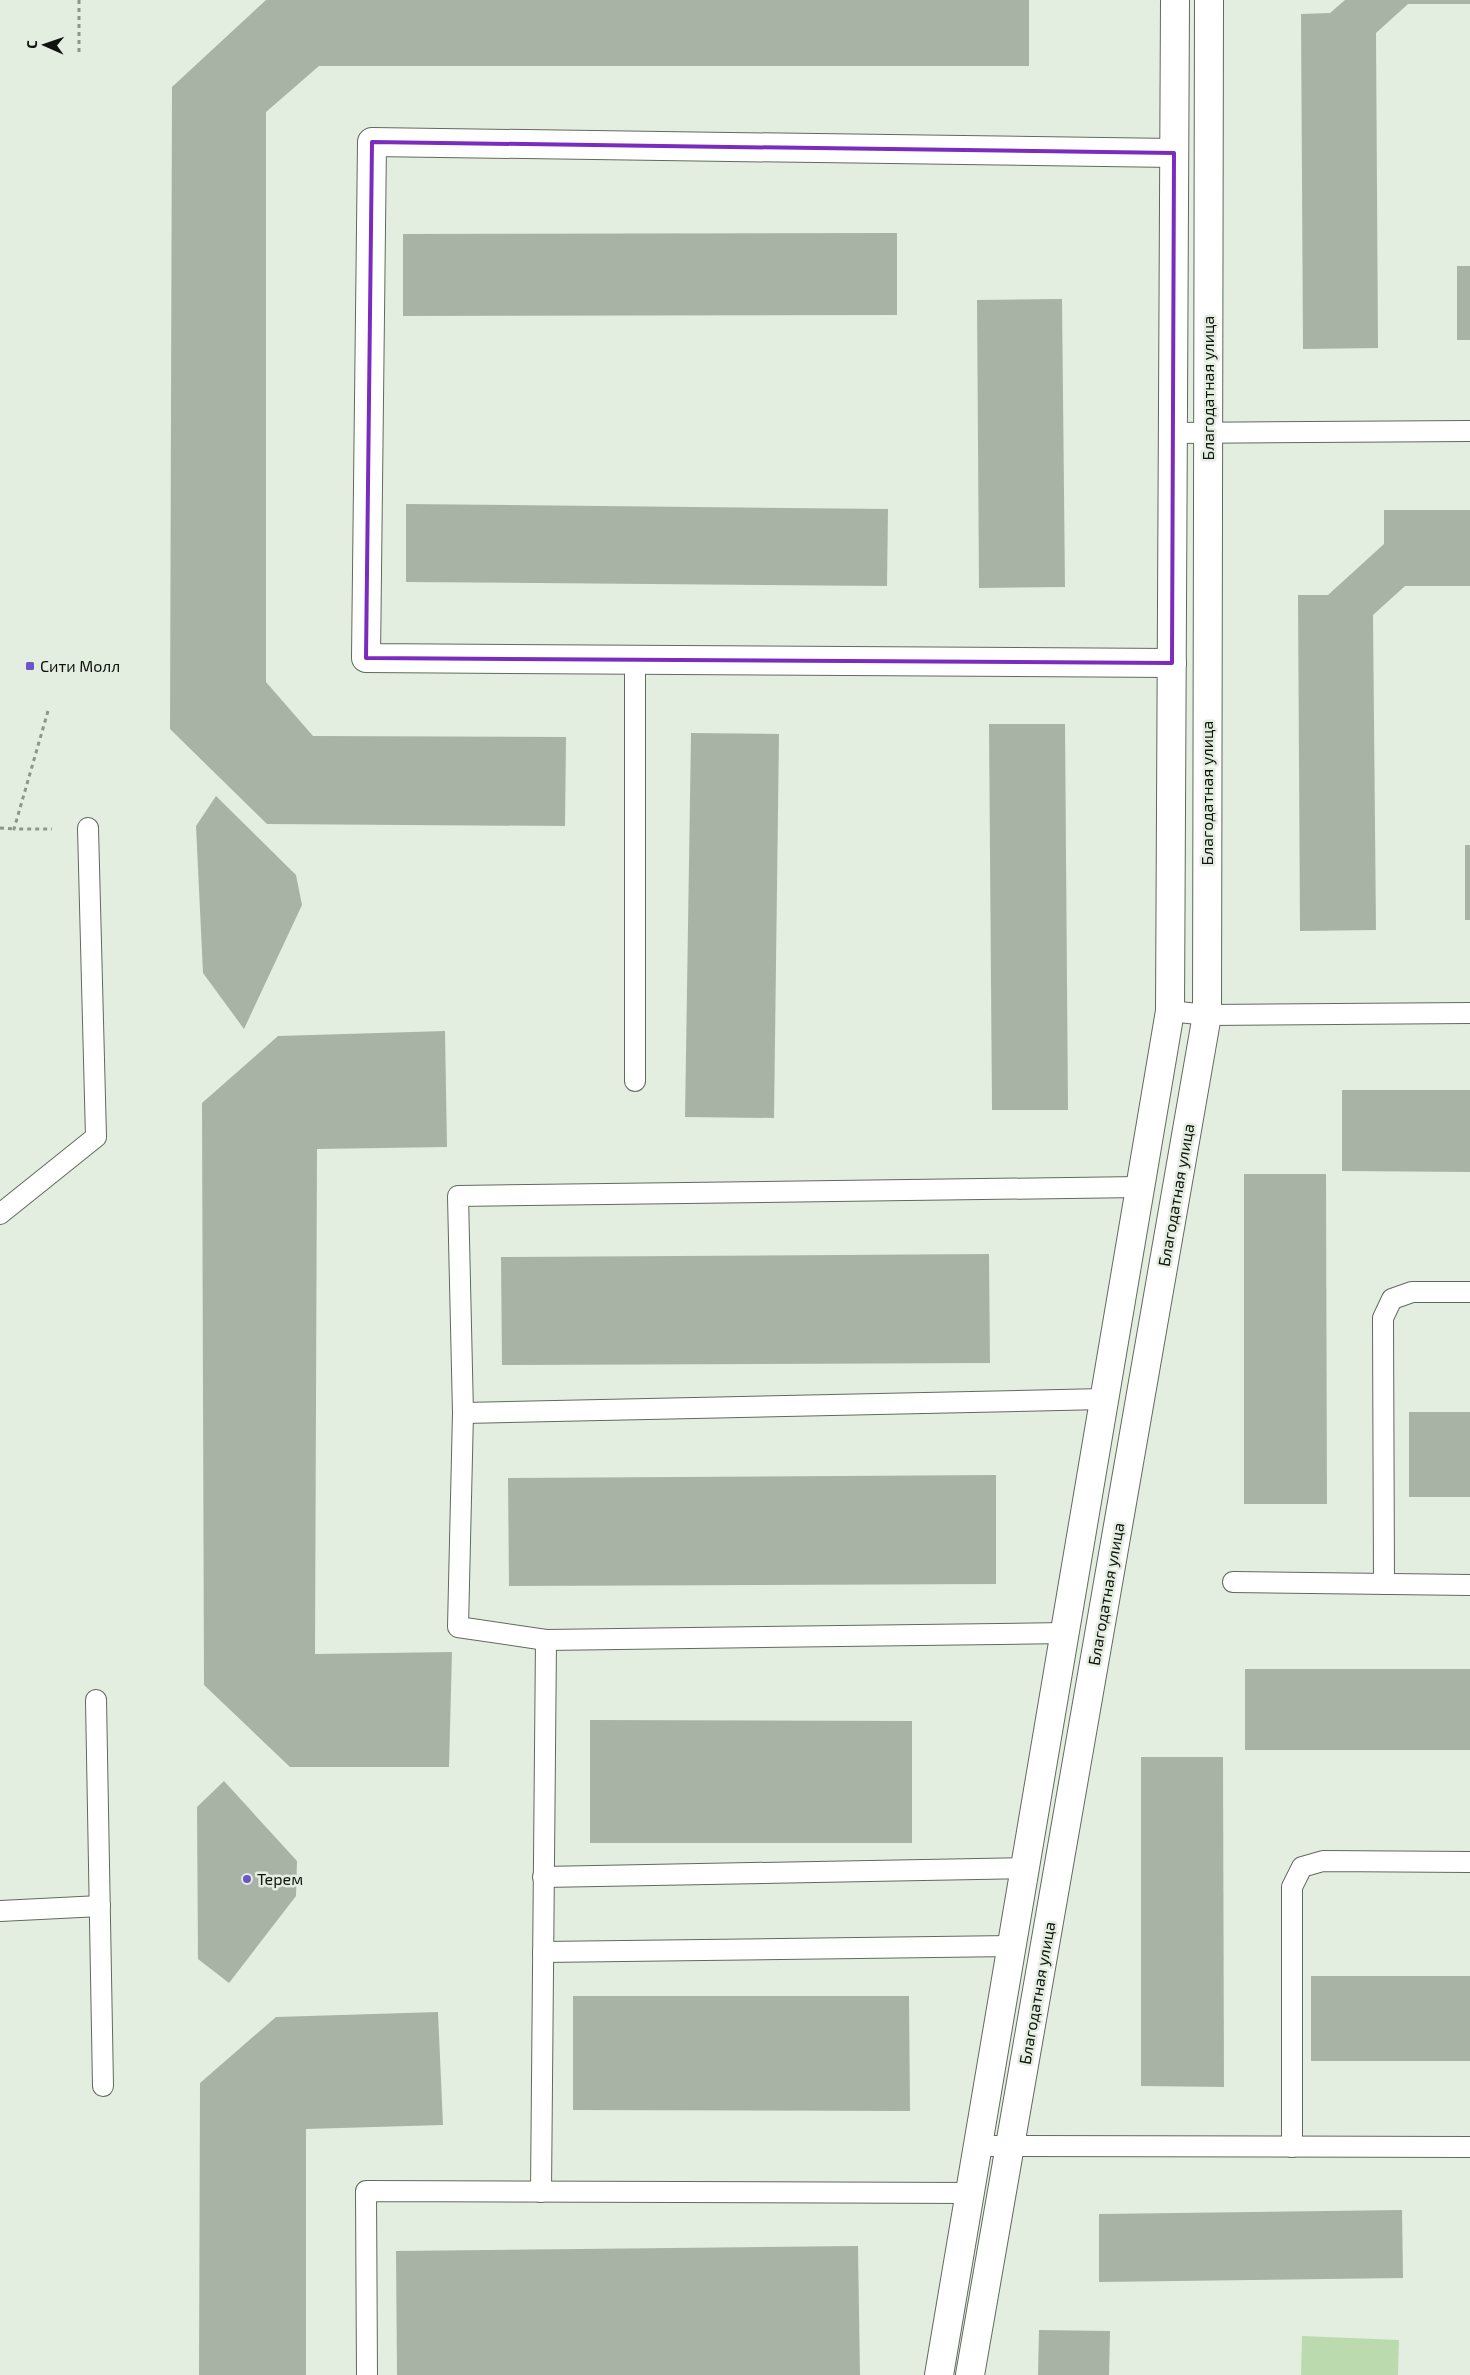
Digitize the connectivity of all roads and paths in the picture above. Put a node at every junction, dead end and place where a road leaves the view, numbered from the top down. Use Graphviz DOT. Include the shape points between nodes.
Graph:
graph roads {
  1 [pos="79,0"];
  2 [pos="1175,0"];
  3 [pos="1209,0"];
  4 [pos="79,54"];
  5 [pos="1174,153"];
  6 [pos="1470,431"];
  7 [pos="1172,433"];
  8 [pos="1208,433"];
  9 [pos="635,660"];
  10 [pos="1172,663"];
  11 [pos="48,711"];
  12 [pos="0,828"];
  13 [pos="14,828"];
  14 [pos="52,828"];
  15 [pos="88,828"];
  16 [pos="1170,1010"];
  17 [pos="1470,1013"];
  18 [pos="1207,1016"];
  19 [pos="635,1081"];
  20 [pos="1140,1187"];
  21 [pos="0,1214"];
  22 [pos="1470,1292"];
  23 [pos="1104,1399"];
  24 [pos="463,1413"];
  25 [pos="1233,1582"];
  26 [pos="1384,1584"];
  27 [pos="1470,1585"];
  28 [pos="1065,1633"];
  29 [pos="546,1640"];
  30 [pos="96,1700"];
  31 [pos="1470,1862"];
  32 [pos="1025,1868"];
  33 [pos="543,1877"];
  34 [pos="100,1906"];
  35 [pos="0,1911"];
  36 [pos="1012,1946"];
  37 [pos="542,1952"];
  38 [pos="103,2086"];
  39 [pos="978,2146"];
  40 [pos="1010,2146"];
  41 [pos="1292,2147"];
  42 [pos="1470,2147"];
  43 [pos="541,2192"];
  44 [pos="970,2193"];
  45 [pos="367,2375"];
  46 [pos="939,2375"];
  47 [pos="970,2375"];
  1 -- 4 [label="path"];
  2 -- 5 [label="street, Благодатная улица"];
  3 -- 8 [label="street, Благодатная улица"];
  5 -- 7 [label="street, Благодатная улица"];
  5 -- 9 [label="street" via="372,142 366,658"];
  6 -- 8 [label="lane"];
  7 -- 8 [label="lane"];
  7 -- 10 [label="street, Благодатная улица"];
  8 -- 18 [label="street, Благодатная улица"];
  9 -- 10 [label="street"];
  9 -- 19 [label="lane"];
  10 -- 16 [label="street, Благодатная улица"];
  11 -- 13 [label="path"];
  12 -- 13 [label="path"];
  13 -- 14 [label="path"];
  15 -- 21 [label="lane" via="96,1137"];
  16 -- 18 [label="lane"];
  16 -- 20 [label="street, Благодатная улица"];
  17 -- 18 [label="lane"];
  18 -- 40 [label="street, Благодатная улица"];
  20 -- 23 [label="street, Благодатная улица"];
  20 -- 24 [label="lane" via="458,1196"];
  22 -- 26 [label="lane" via="1412,1292 1392,1299 1383,1318"];
  23 -- 24 [label="lane"];
  23 -- 28 [label="street, Благодатная улица"];
  24 -- 29 [label="lane" via="458,1627"];
  25 -- 26 [label="lane"];
  26 -- 27 [label="lane"];
  28 -- 29 [label="lane"];
  28 -- 32 [label="street, Благодатная улица"];
  29 -- 33 [label="lane"];
  30 -- 34 [label="lane"];
  31 -- 41 [label="lane" via="1323,1861 1302,1867 1292,1887"];
  32 -- 33 [label="lane"];
  32 -- 36 [label="street, Благодатная улица"];
  33 -- 37 [label="lane"];
  34 -- 35 [label="lane"];
  34 -- 38 [label="lane"];
  36 -- 37 [label="lane"];
  36 -- 39 [label="street, Благодатная улица"];
  37 -- 43 [label="lane"];
  39 -- 40 [label="lane"];
  39 -- 44 [label="street, Благодатная улица"];
  40 -- 41 [label="lane"];
  40 -- 47 [label="street, Благодатная улица"];
  41 -- 42 [label="lane"];
  43 -- 44 [label="lane"];
  43 -- 45 [label="lane" via="366,2191"];
  44 -- 46 [label="street, Благодатная улица"];
}
